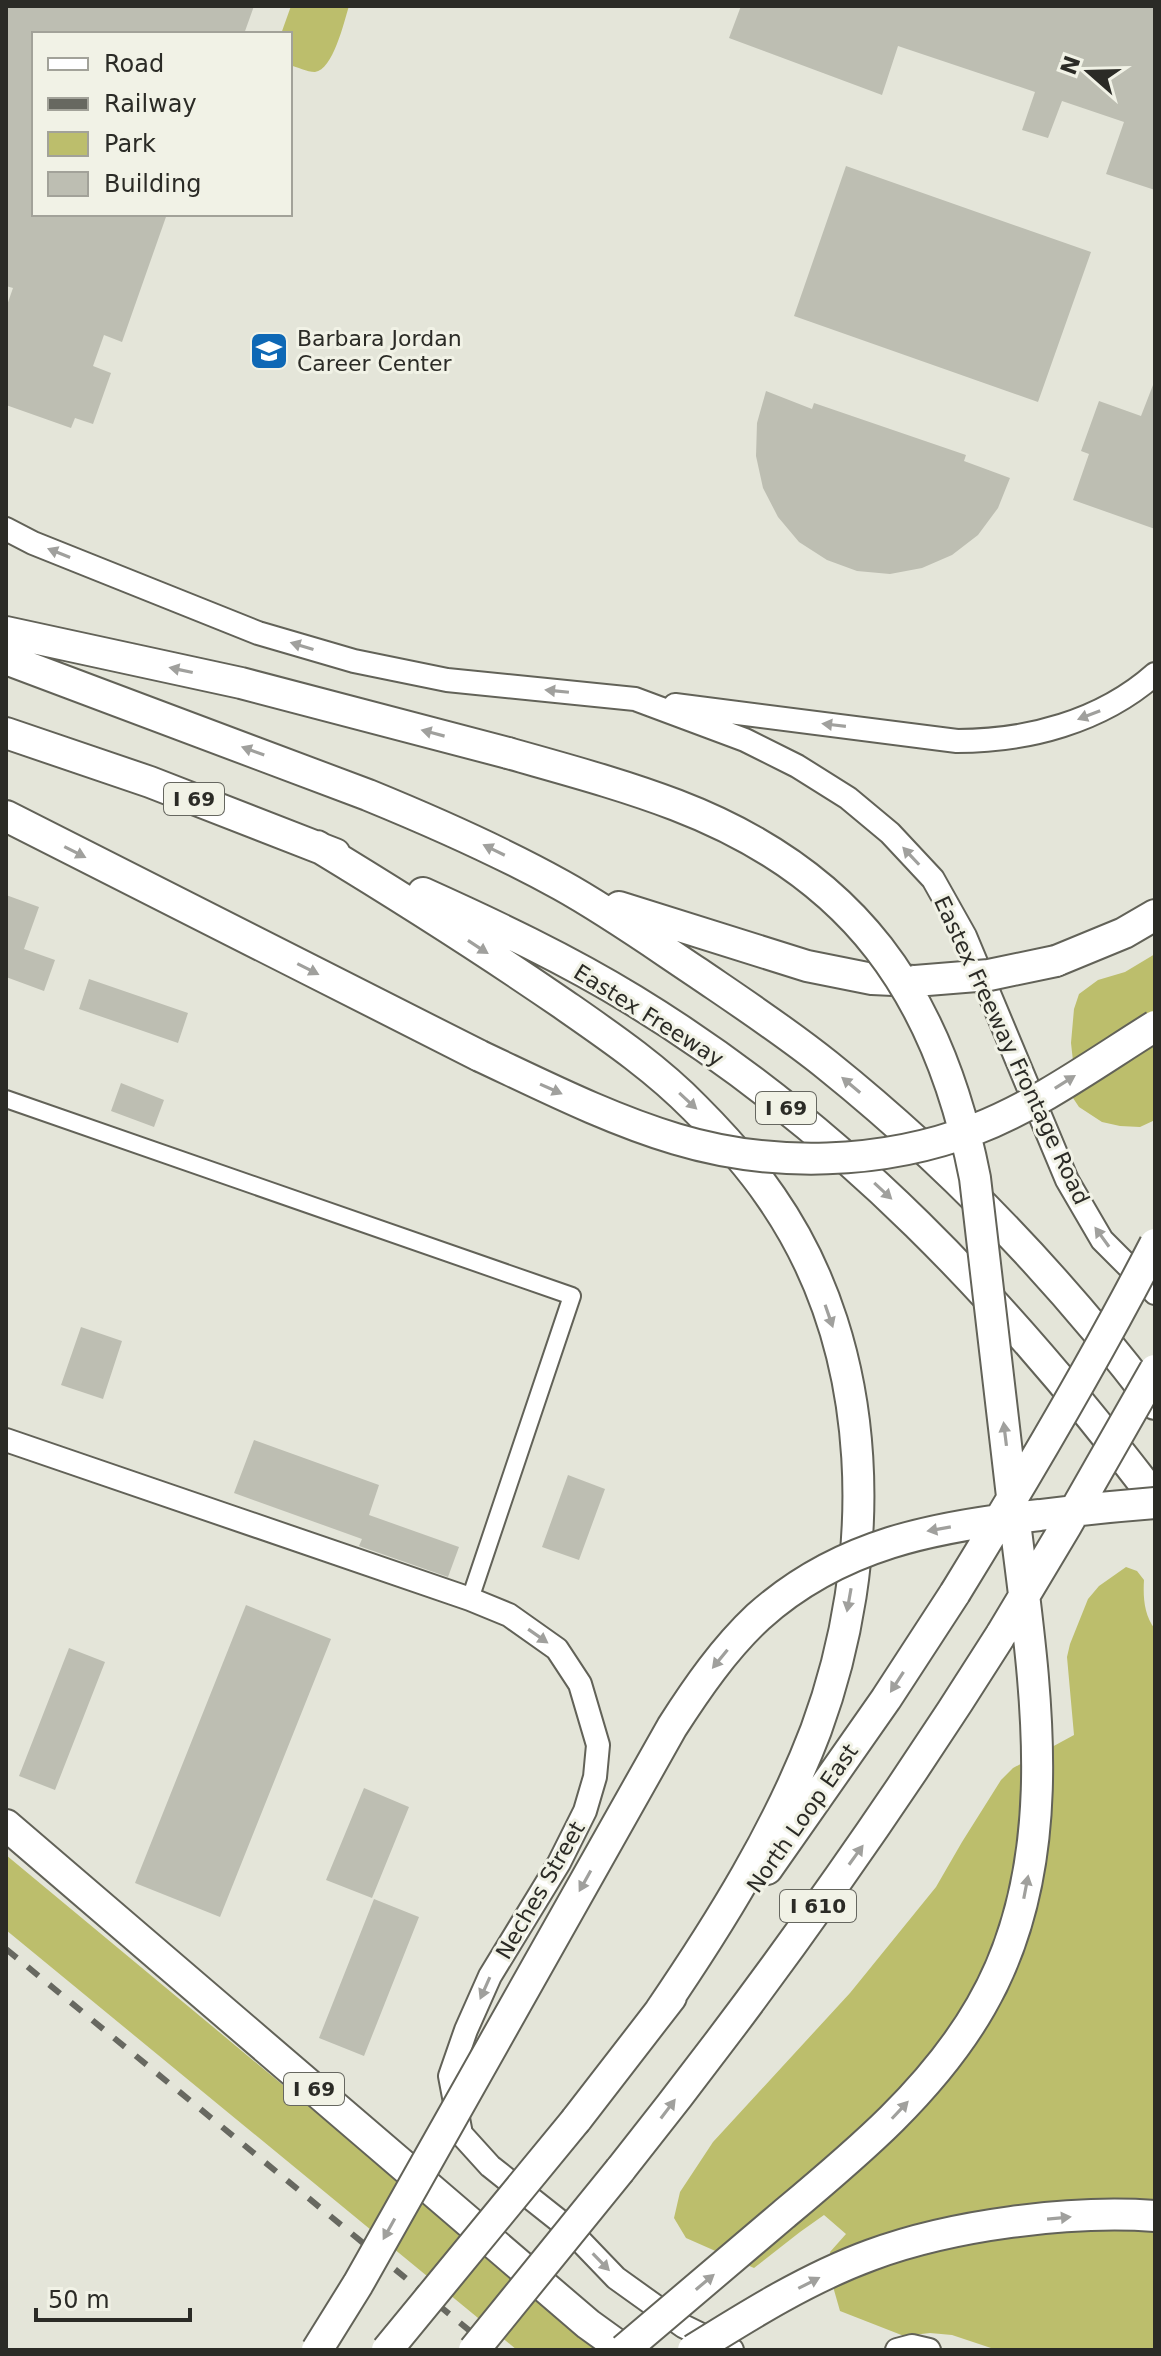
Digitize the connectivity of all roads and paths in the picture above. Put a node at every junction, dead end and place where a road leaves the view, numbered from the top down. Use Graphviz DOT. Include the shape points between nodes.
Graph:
graph roads {
  1 [pos="6,529"];
  2 [pos="6,632"];
  3 [pos="6,659"];
  4 [pos="1155,674"];
  5 [pos="635,699"];
  6 [pos="6,733"];
  7 [pos="6,816"];
  8 [pos="317,846"];
  9 [pos="563,886"];
  10 [pos="1155,915"];
  11 [pos="1155,1026"];
  12 [pos="6,1099"];
  13 [pos="1155,1244"];
  14 [pos="1155,1293"];
  15 [pos="1155,1370"];
  16 [pos="1155,1404"];
  17 [pos="6,1440"];
  18 [pos="1155,1500"];
  19 [pos="470,1599"];
  20 [pos="6,1825"];
  21 [pos="660,2011"];
  22 [pos="1155,2216"];
  23 [pos="317,2350"];
  24 [pos="387,2350"];
  25 [pos="474,2350"];
  26 [pos="624,2350"];
  27 [pos="693,2350"];
  28 [pos="732,2350"];
  29 [pos="897,2350"];
  30 [pos="929,2350"];
  5 -- 1 [label="main road, Eastex Freeway Frontage Road, one-way" via="447,680 354,661 258,633"];
  26 -- 2 [label="highway, one-way, bridge" via="861,2149 930,2077 981,2007 1015,1935 1030,1866 1037,1779 1033,1680 975,1178 955,1096 904,984 863,927 789,862 712,820 619,785 508,753 241,683"];
  9 -- 3 [label="highway, I 69, one-way" via="368,795"];
  4 -- 5 [label="main road, one-way" via="1106,708 1022,737 985,741"];
  14 -- 5 [label="main road, Eastex Freeway Frontage Road, one-way" via="1102,1240 1067,1180 965,936 933,879 890,833 797,766 745,740"];
  6 -- 8 [label="highway, Eastex Freeway / I 69"];
  7 -- 11 [label="highway, one-way, bridge" via="480,1056 611,1115 711,1149 838,1158 940,1141 1048,1093"];
  8 -- 18 [label="highway, Eastex Freeway / I 69, one-way" via="589,975 683,1033 792,1113 883,1190 985,1292"];
  8 -- 21 [label="highway, one-way" via="523,976 625,1047 693,1105 772,1199 797,1240 836,1335 859,1470 857,1544 843,1635 800,1769 742,1881"];
  9 -- 10 [label="highway, bridge" via="807,966 872,979 989,975 1056,961"];
  16 -- 9 [label="highway, I 69, one-way" via="1033,1259 868,1099 786,1034"];
  12 -- 19 [label="street" via="572,1296"];
  13 -- 21 [label="highway, North Loop East / I 610, one-way, bridge" via="1029,1472 955,1593 809,1810"];
  25 -- 15 [label="highway, I 610, one-way, bridge" via="620,2170 862,1846 1002,1633"];
  17 -- 19 [label="main road, Neches Street"];
  18 -- 23 [label="highway, one-way, bridge" via="897,1539 851,1556 757,1618 712,1669 672,1727"];
  19 -- 28 [label="main road, Neches Street, one-way" via="509,1615 557,1649 580,1684 598,1745 585,1811 490,1976 450,2076 461,2134 490,2166 567,2227 616,2278 683,2326"];
  20 -- 26 [label="highway, I 69"];
  21 -- 24 [label="highway, North Loop East / I 610, bridge"];
  27 -- 22 [label="highway, one-way, bridge" via="801,2286 902,2245 1020,2221"];
  29 -- 30 [label="main road"];
}
